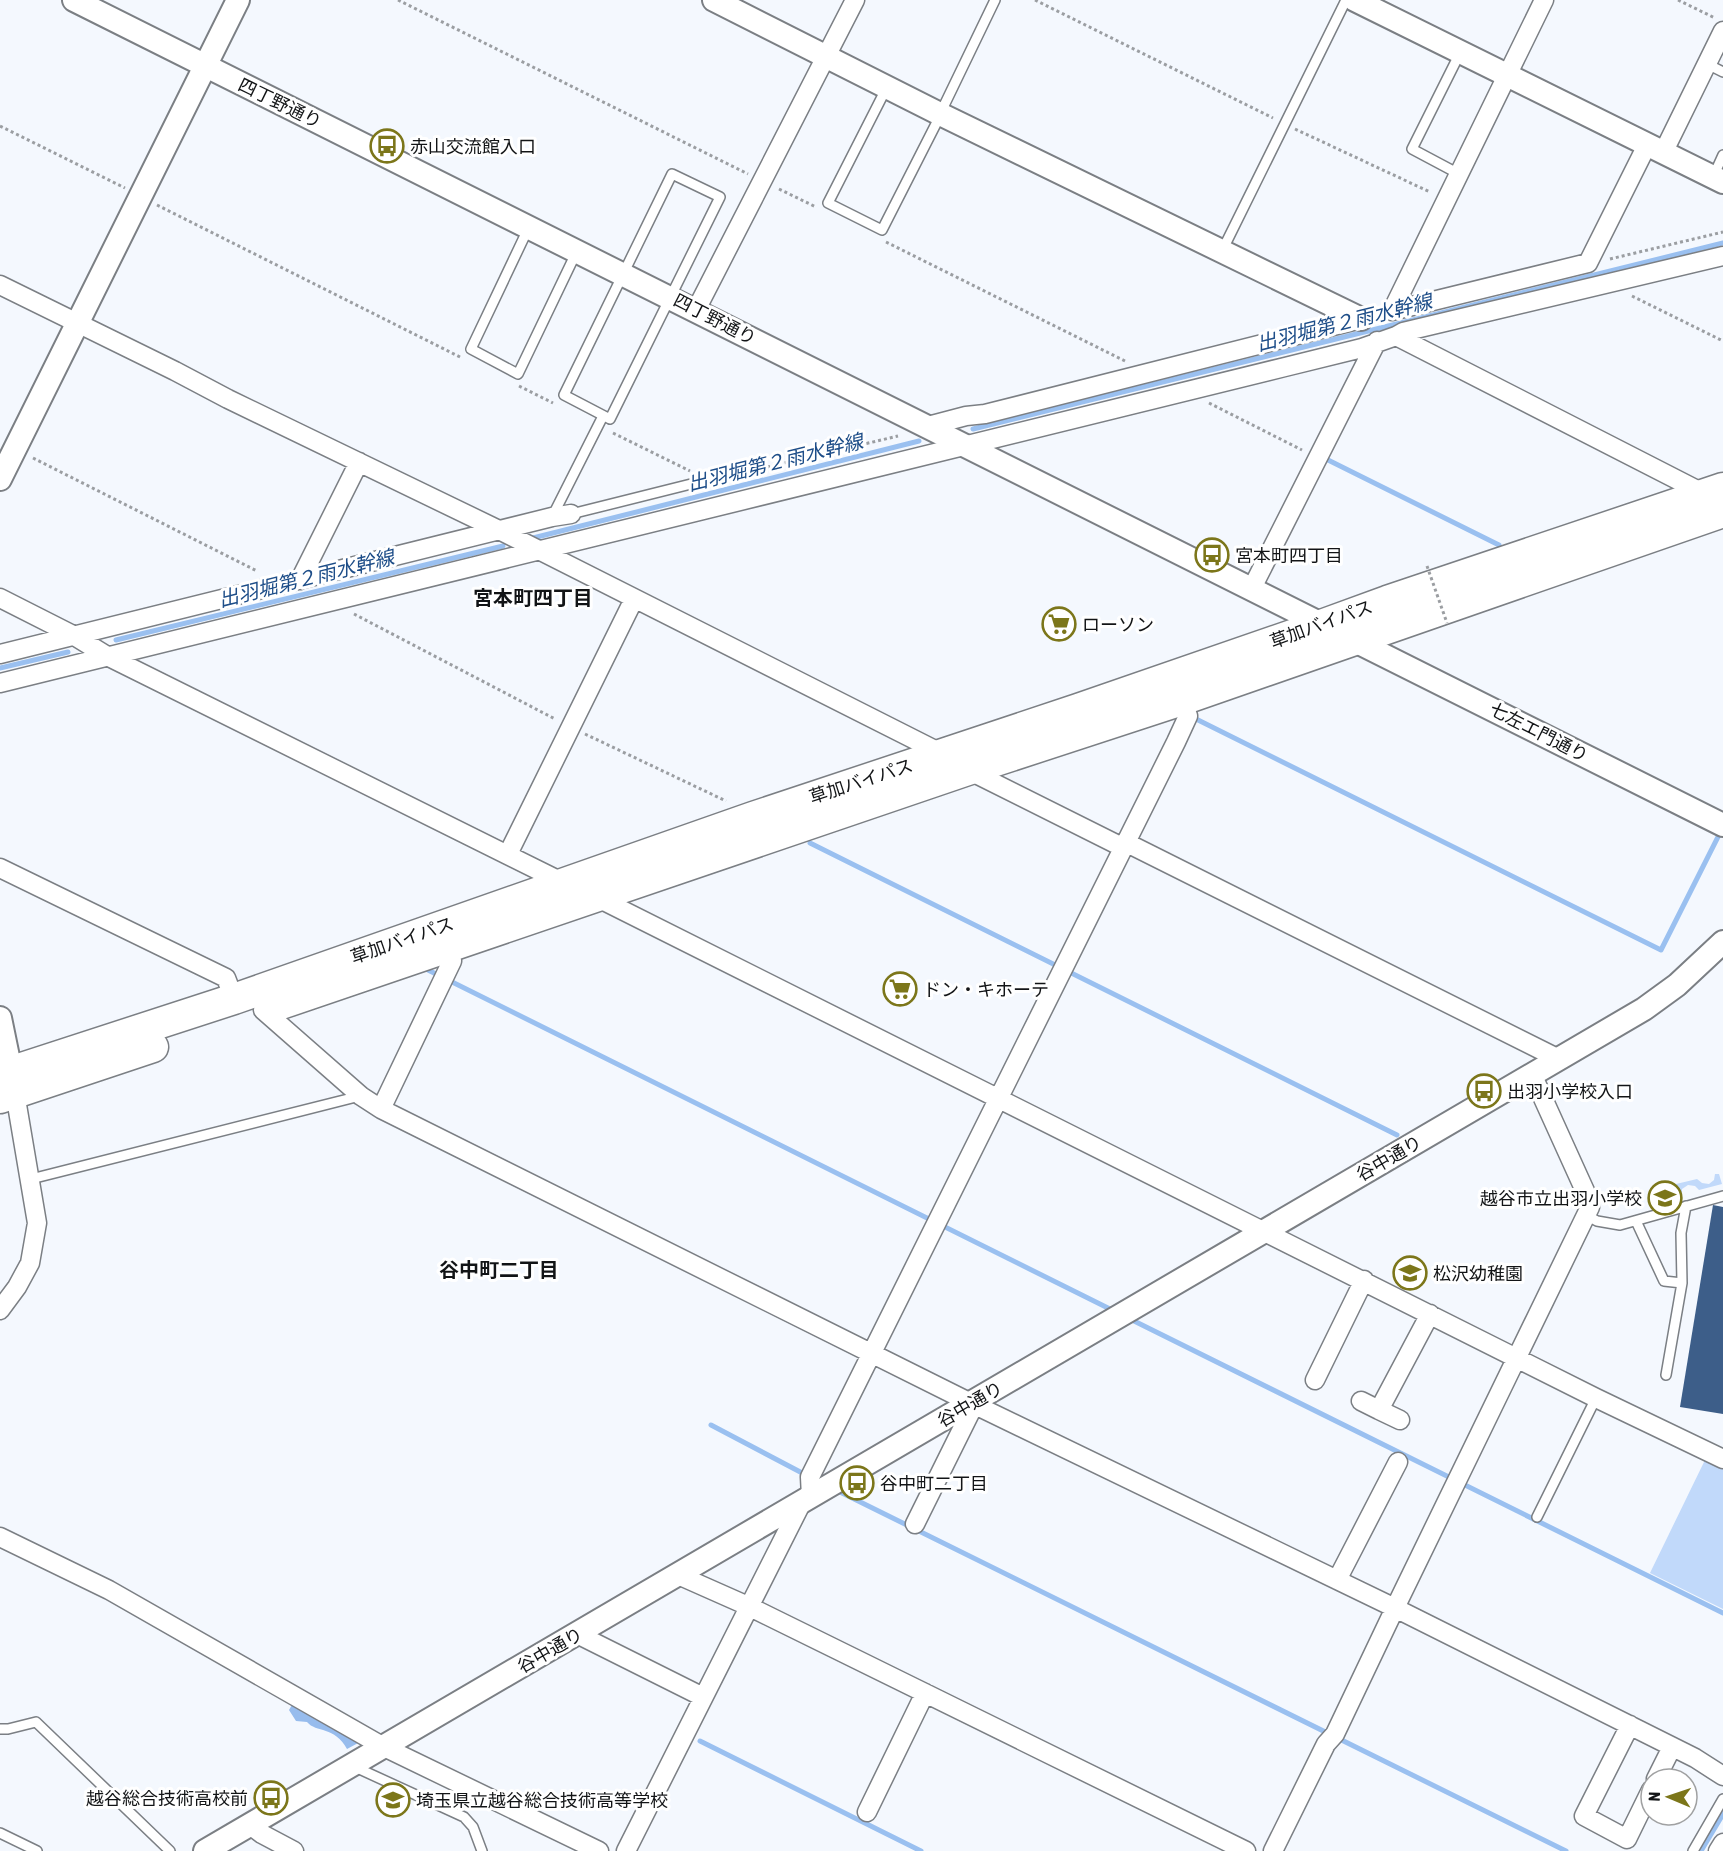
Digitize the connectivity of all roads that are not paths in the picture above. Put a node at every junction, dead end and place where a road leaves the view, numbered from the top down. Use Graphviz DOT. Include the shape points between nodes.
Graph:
graph roads {
  1 [pos="74,0"];
  2 [pos="238,0"];
  3 [pos="714,0"];
  4 [pos="855,0"];
  5 [pos="995,0"];
  6 [pos="1346,0"];
  7 [pos="1355,0"];
  8 [pos="1544,0"];
  9 [pos="1720,25"];
  10 [pos="1460,53"];
  11 [pos="828,57"];
  12 [pos="206,66"];
  13 [pos="1715,68"];
  14 [pos="1506,76"];
  15 [pos="887,87"];
  16 [pos="940,114"];
  17 [pos="1655,149"];
  18 [pos="1723,155"];
  19 [pos="1459,174"];
  20 [pos="1718,179"];
  21 [pos="529,226"];
  22 [pos="577,250"];
  23 [pos="1222,251"];
  24 [pos="1723,256"];
  25 [pos="623,274"];
  26 [pos="0,285"];
  27 [pos="670,297"];
  28 [pos="696,310"];
  29 [pos="1361,319"];
  30 [pos="77,323"];
  31 [pos="1396,336"];
  32 [pos="1377,341"];
  33 [pos="603,416"];
  34 [pos="928,426"];
  35 [pos="965,444"];
  36 [pos="359,462"];
  37 [pos="728,475"];
  38 [pos="0,479"];
  39 [pos="1717,498"];
  40 [pos="571,514"];
  41 [pos="552,517"];
  42 [pos="501,531"];
  43 [pos="538,550"];
  44 [pos="292,582"];
  45 [pos="1252,588"];
  46 [pos="0,598"];
  47 [pos="634,599"];
  48 [pos="1324,624"];
  49 [pos="73,635"];
  50 [pos="1355,640"];
  51 [pos="0,654"];
  52 [pos="107,656"];
  53 [pos="0,683"];
  54 [pos="1182,700"];
  55 [pos="943,754"];
  56 [pos="968,770"];
  57 [pos="1723,825"];
  58 [pos="1126,846"];
  59 [pos="508,854"];
  60 [pos="0,868"];
  61 [pos="563,883"];
  62 [pos="594,896"];
  63 [pos="1723,942"];
  64 [pos="448,948"];
  65 [pos="234,999"];
  66 [pos="263,1010"];
  67 [pos="0,1018"];
  68 [pos="1559,1059"];
  69 [pos="1532,1074"];
  70 [pos="7,1085"];
  71 [pos="361,1096"];
  72 [pos="1000,1100"];
  73 [pos="381,1109"];
  74 [pos="31,1179"];
  75 [pos="1723,1196"];
  76 [pos="1686,1206"];
  77 [pos="1586,1215"];
  78 [pos="1636,1221"];
  79 [pos="1265,1231"];
  80 [pos="1364,1280"];
  81 [pos="1682,1283"];
  82 [pos="0,1310"];
  83 [pos="1430,1314"];
  84 [pos="873,1354"];
  85 [pos="1518,1357"];
  86 [pos="1666,1375"];
  87 [pos="1315,1380"];
  88 [pos="1596,1398"];
  89 [pos="1361,1401"];
  90 [pos="973,1404"];
  91 [pos="1379,1410"];
  92 [pos="1400,1420"];
  93 [pos="1723,1459"];
  94 [pos="1398,1462"];
  95 [pos="806,1499"];
  96 [pos="1537,1517"];
  97 [pos="915,1524"];
  98 [pos="0,1537"];
  99 [pos="678,1575"];
  100 [pos="1337,1580"];
  101 [pos="748,1606"];
  102 [pos="1395,1608"];
  103 [pos="577,1634"];
  104 [pos="925,1693"];
  105 [pos="703,1697"];
  106 [pos="1630,1725"];
  107 [pos="0,1729"];
  108 [pos="384,1747"];
  109 [pos="1672,1747"];
  110 [pos="352,1766"];
  111 [pos="1662,1767"];
  112 [pos="1723,1776"];
  113 [pos="1723,1799"];
  114 [pos="867,1812"];
  115 [pos="1639,1814"];
  116 [pos="250,1825"];
  117 [pos="0,1833"];
  118 [pos="1723,1843"];
  119 [pos="37,1851"];
  120 [pos="170,1851"];
  121 [pos="205,1851"];
  122 [pos="294,1851"];
  123 [pos="482,1851"];
  124 [pos="599,1851"];
  125 [pos="626,1851"];
  126 [pos="1246,1851"];
  127 [pos="1272,1851"];
  128 [pos="1693,1851"];
  129 [pos="1718,1851"];
  1 -- 12 [label="street, 四丁野通り"];
  2 -- 12 [label="street"];
  3 -- 11 [label="street"];
  4 -- 11 [label="street"];
  5 -- 16 [label="lane"];
  6 -- 23 [label="lane"];
  7 -- 10 [label="street"];
  8 -- 14 [label="street"];
  9 -- 13 [label="street"];
  10 -- 14 [label="street"];
  10 -- 19 [label="lane" via="1412,149"];
  11 -- 15 [label="street"];
  11 -- 28 [label="street"];
  12 -- 21 [label="street, 四丁野通り"];
  12 -- 30 [label="street" via="145,199"];
  13 -- 17 [label="street"];
  14 -- 17 [label="street"];
  14 -- 19 [label="street"];
  15 -- 16 [label="street"];
  15 -- 16 [label="lane" via="828,203 853,216 882,230"];
  16 -- 23 [label="street"];
  17 -- 19 [label="street" via="1588,262 1392,311"];
  17 -- 20 [label="street"];
  18 -- 20 [label="lane"];
  21 -- 22 [label="street, 四丁野通り"];
  21 -- 22 [label="lane" via="471,349 518,374"];
  22 -- 25 [label="street, 四丁野通り"];
  23 -- 29 [label="street"];
  24 -- 31 [label="street"];
  25 -- 27 [label="street, 四丁野通り"];
  25 -- 27 [label="lane" via="672,174 720,197"];
  25 -- 33 [label="lane" via="564,395"];
  26 -- 30 [label="street"];
  27 -- 28 [label="street, 四丁野通り"];
  27 -- 33 [label="lane" via="610,419"];
  28 -- 34 [label="street, 四丁野通り"];
  29 -- 34 [label="street"];
  30 -- 36 [label="street"];
  30 -- 38 [label="street"];
  31 -- 32 [label="street"];
  31 -- 39 [label="street"];
  32 -- 35 [label="street" via="1362,348"];
  32 -- 45 [label="street"];
  33 -- 41 [label="lane"];
  34 -- 35 [label="street, 四丁野通り"];
  35 -- 43 [label="street"];
  35 -- 45 [label="street, 四丁野通り"];
  36 -- 42 [label="street"];
  36 -- 44 [label="street"];
  37 -- 40 [label="lane"];
  39 -- 48 [label="highway, 草加バイパス"];
  39 -- 50 [label="highway, 草加バイパス"];
  40 -- 41 [label="street"];
  41 -- 42 [label="street"];
  42 -- 43 [label="street"];
  42 -- 44 [label="street"];
  43 -- 47 [label="street"];
  43 -- 52 [label="street"];
  44 -- 49 [label="street"];
  45 -- 48 [label="street, 四丁野通り"];
  46 -- 49 [label="street"];
  47 -- 55 [label="street"];
  47 -- 59 [label="street"];
  48 -- 50 [label="street, 四丁野通り"];
  48 -- 55 [label="highway, 草加バイパス"];
  49 -- 51 [label="street"];
  49 -- 52 [label="street"];
  50 -- 54 [label="highway, 草加バイパス"];
  50 -- 57 [label="street, 七左エ門通り"];
  52 -- 53 [label="street"];
  52 -- 59 [label="street"];
  54 -- 56 [label="highway, 草加バイパス"];
  54 -- 58 [label="street" via="1188,716"];
  55 -- 61 [label="highway, 草加バイパス"];
  56 -- 58 [label="street"];
  56 -- 62 [label="highway, 草加バイパス"];
  58 -- 68 [label="street"];
  58 -- 72 [label="street"];
  59 -- 61 [label="street"];
  60 -- 65 [label="street" via="226,978"];
  61 -- 62 [label="street"];
  61 -- 65 [label="highway, 草加バイパス"];
  62 -- 64 [label="highway, 草加バイパス"];
  62 -- 72 [label="street"];
  63 -- 68 [label="street, 谷中通り" via="1663,997"];
  64 -- 66 [label="highway, 草加バイパス"];
  64 -- 73 [label="street" via="452,961"];
  65 -- 70 [label="highway, 草加バイパス"];
  66 -- 70 [label="highway, 草加バイパス"];
  66 -- 71 [label="street"];
  67 -- 70 [label="street"];
  68 -- 69 [label="street, 谷中通り"];
  69 -- 77 [label="street" via="1590,1202"];
  69 -- 79 [label="street, 谷中通り"];
  70 -- 74 [label="street"];
  71 -- 73 [label="street"];
  71 -- 74 [label="lane"];
  72 -- 79 [label="street"];
  72 -- 84 [label="street"];
  73 -- 84 [label="street"];
  74 -- 82 [label="street" via="37,1223 30,1263"];
  75 -- 76 [label="lane"];
  76 -- 78 [label="lane"];
  76 -- 81 [label="lane" via="1681,1233"];
  77 -- 78 [label="lane" via="1609,1224"];
  77 -- 85 [label="street"];
  78 -- 81 [label="lane" via="1664,1281"];
  79 -- 80 [label="street"];
  79 -- 90 [label="street, 谷中通り"];
  80 -- 83 [label="street"];
  80 -- 87 [label="street"];
  81 -- 86 [label="lane"];
  83 -- 85 [label="street"];
  83 -- 91 [label="street"];
  84 -- 90 [label="street"];
  84 -- 95 [label="street" via="810,1478"];
  85 -- 88 [label="street"];
  85 -- 102 [label="street"];
  88 -- 93 [label="street"];
  88 -- 96 [label="lane"];
  89 -- 91 [label="street"];
  90 -- 95 [label="street, 谷中通り"];
  90 -- 97 [label="street"];
  90 -- 100 [label="street"];
  91 -- 92 [label="street"];
  94 -- 100 [label="street"];
  95 -- 99 [label="street, 谷中通り"];
  95 -- 101 [label="street"];
  98 -- 108 [label="street" via="109,1590"];
  99 -- 101 [label="street"];
  99 -- 103 [label="street, 谷中通り"];
  100 -- 102 [label="street"];
  101 -- 104 [label="street"];
  101 -- 105 [label="street"];
  102 -- 106 [label="street"];
  102 -- 127 [label="street" via="1335,1734 1326,1744"];
  103 -- 105 [label="street"];
  103 -- 108 [label="street, 谷中通り"];
  104 -- 114 [label="street"];
  104 -- 126 [label="street"];
  105 -- 125 [label="street"];
  106 -- 109 [label="street"];
  106 -- 115 [label="street" via="1584,1816 1627,1839"];
  107 -- 120 [label="lane" via="36,1722"];
  108 -- 110 [label="street, 谷中通り"];
  108 -- 124 [label="street"];
  109 -- 111 [label="street"];
  109 -- 112 [label="street"];
  110 -- 116 [label="street, 谷中通り"];
  110 -- 123 [label="lane" via="464,1817 474,1827"];
  113 -- 128 [label="lane"];
  116 -- 121 [label="street, 谷中通り"];
  116 -- 122 [label="street"];
  117 -- 119 [label="lane"];
  118 -- 129 [label="street"];
}
